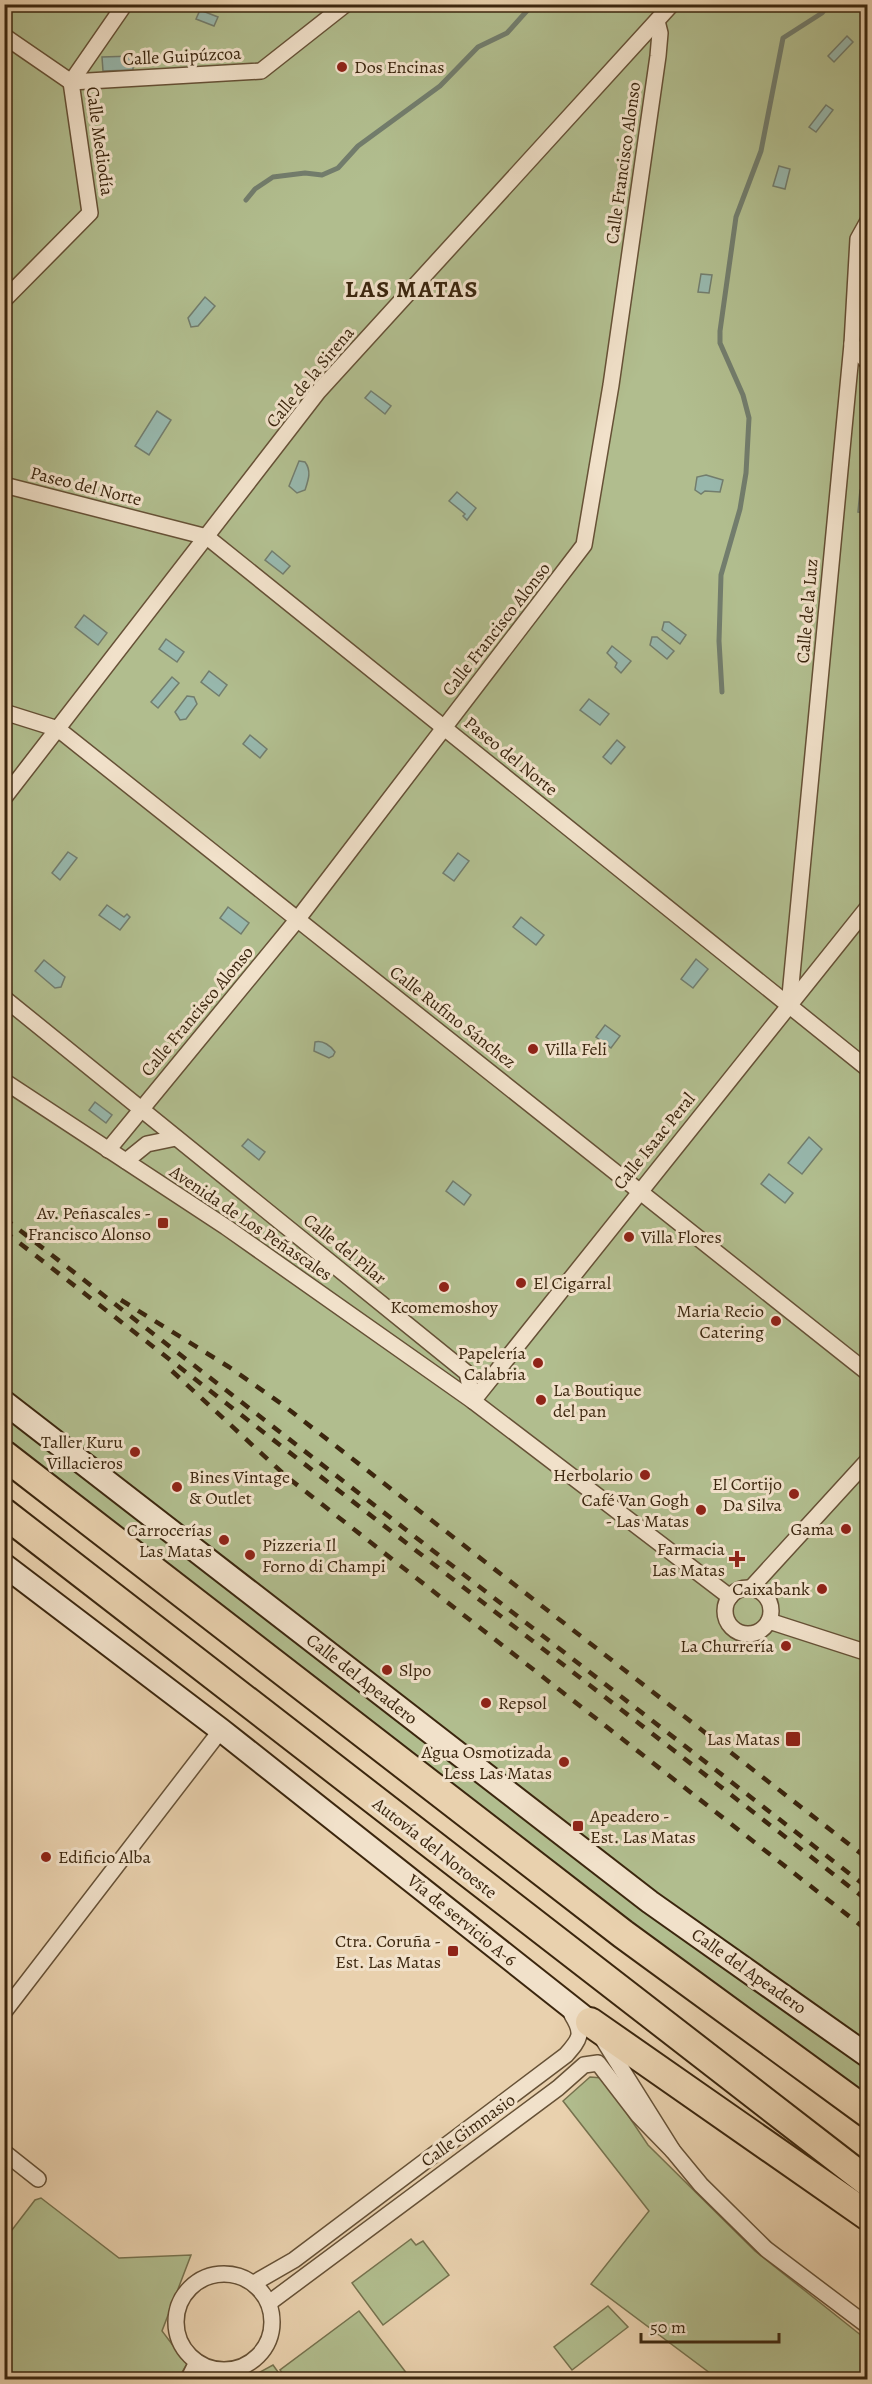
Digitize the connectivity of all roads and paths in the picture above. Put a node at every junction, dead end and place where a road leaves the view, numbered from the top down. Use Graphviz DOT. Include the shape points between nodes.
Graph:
graph roads {
  1 [pos="125,4"];
  2 [pos="346,4"];
  3 [pos="672,4"];
  4 [pos="657,21"];
  5 [pos="4,36"];
  6 [pos="71,82"];
  7 [pos="867,221"];
  8 [pos="4,300"];
  9 [pos="852,344"];
  10 [pos="867,363"];
  11 [pos="4,485"];
  12 [pos="207,537"];
  13 [pos="4,712"];
  14 [pos="445,728"];
  15 [pos="58,729"];
  16 [pos="4,798"];
  17 [pos="867,907"];
  18 [pos="297,920"];
  19 [pos="4,998"];
  20 [pos="789,1006"];
  21 [pos="867,1070"];
  22 [pos="4,1081"];
  23 [pos="142,1107"];
  24 [pos="176,1138"];
  25 [pos="108,1150"];
  26 [pos="126,1161"];
  27 [pos="638,1191"];
  28 [pos="867,1373"];
  29 [pos="473,1401"];
  30 [pos="4,1402"];
  31 [pos="4,1455"];
  32 [pos="867,1460"];
  33 [pos="4,1514"];
  34 [pos="4,1565"];
  35 [pos="751,1588"];
  36 [pos="730,1597"];
  37 [pos="769,1621"];
  38 [pos="867,1653"];
  39 [pos="220,1730"];
  40 [pos="566,2004"];
  41 [pos="4,2012"];
  42 [pos="590,2022"];
  43 [pos="867,2056"];
  44 [pos="867,2113"];
  45 [pos="673,2151"];
  46 [pos="4,2152"];
  47 [pos="38,2179"];
  48 [pos="867,2182"];
  49 [pos="867,2216"];
  50 [pos="254,2283"];
  51 [pos="269,2303"];
  52 [pos="867,2326"];
  53 [pos="197,2362"];
  54 [pos="209,2374"];
  55 [pos="188,2379"];
  1 -- 6 [label="street, Calle Mediodía"];
  2 -- 6 [label="street, Calle Guipúzcoa" via="261,71"];
  3 -- 4 [label="street, Calle de la Sirena"];
  4 -- 12 [label="street, Calle de la Sirena" via="318,392"];
  4 -- 14 [label="street, Calle Francisco Alonso" via="658,56 584,545"];
  5 -- 6 [label="street"];
  6 -- 8 [label="street, Calle Mediodía" via="90,213"];
  7 -- 9 [label="street, Calle de la Luz" via="858,239"];
  9 -- 10 [label="street"];
  9 -- 20 [label="street, Calle de la Luz"];
  11 -- 12 [label="street, Paseo del Norte"];
  12 -- 14 [label="street, Paseo del Norte"];
  12 -- 15 [label="street, Calle de la Sirena"];
  13 -- 15 [label="street, Calle Rufino Sánchez"];
  14 -- 18 [label="street, Calle Francisco Alonso"];
  14 -- 20 [label="street, Paseo del Norte"];
  15 -- 16 [label="street, Calle de la Sirena"];
  15 -- 18 [label="street, Calle Rufino Sánchez"];
  17 -- 20 [label="street, Calle Isaac Peral"];
  18 -- 23 [label="street, Calle Francisco Alonso"];
  18 -- 27 [label="street, Calle Rufino Sánchez" via="512,1087"];
  19 -- 23 [label="street, Calle del Pilar"];
  20 -- 21 [label="street, Paseo del Norte"];
  20 -- 27 [label="street, Calle Isaac Peral"];
  22 -- 25 [label="street, Avenida de Los Peñascales"];
  23 -- 24 [label="street, Calle del Pilar"];
  23 -- 25 [label="street, Calle Francisco Alonso"];
  24 -- 26 [label="street" via="147,1144"];
  24 -- 29 [label="street, Calle del Pilar" via="467,1373"];
  25 -- 26 [label="street, Avenida de Los Peñascales"];
  26 -- 29 [label="street, Avenida de Los Peñascales"];
  27 -- 28 [label="street, Calle Rufino Sánchez"];
  27 -- 29 [label="street, Calle Isaac Peral"];
  29 -- 36 [label="street, Avenida de Los Peñascales"];
  30 -- 43 [label="street, Calle del Apeadero" via="650,1902"];
  31 -- 44 [label="highway" via="622,1934"];
  32 -- 35 [label="street"];
  33 -- 48 [label="highway, Autovía del Noroeste"];
  34 -- 39 [label="street, Vía de servicio A-6"];
  35 -- 36 [label="street"];
  35 -- 37 [label="street" via="770,1603"];
  36 -- 37 [label="street" via="725,1614 732,1629 748,1635 757,1633"];
  37 -- 38 [label="street"];
  39 -- 40 [label="street, Vía de servicio A-6"];
  39 -- 41 [label="street"];
  40 -- 42 [label="street, Vía de servicio A-6"];
  40 -- 50 [label="street, Calle Gimnasio" via="580,2028 578,2042 566,2055 294,2260"];
  42 -- 45 [label="street, Vía de servicio A-6"];
  42 -- 49 [label="highway"];
  45 -- 51 [label="street, Calle Gimnasio" via="598,2063 584,2065"];
  45 -- 52 [label="street, Vía de servicio A-6" via="766,2249"];
  46 -- 47 [label="street"];
  50 -- 51 [label="street"];
  50 -- 53 [label="street" via="225,2273 195,2283 184,2294 176,2315 178,2338 185,2352"];
  51 -- 54 [label="street" via="271,2333 256,2359 242,2367"];
  53 -- 54 [label="street"];
  53 -- 55 [label="street"];
}
